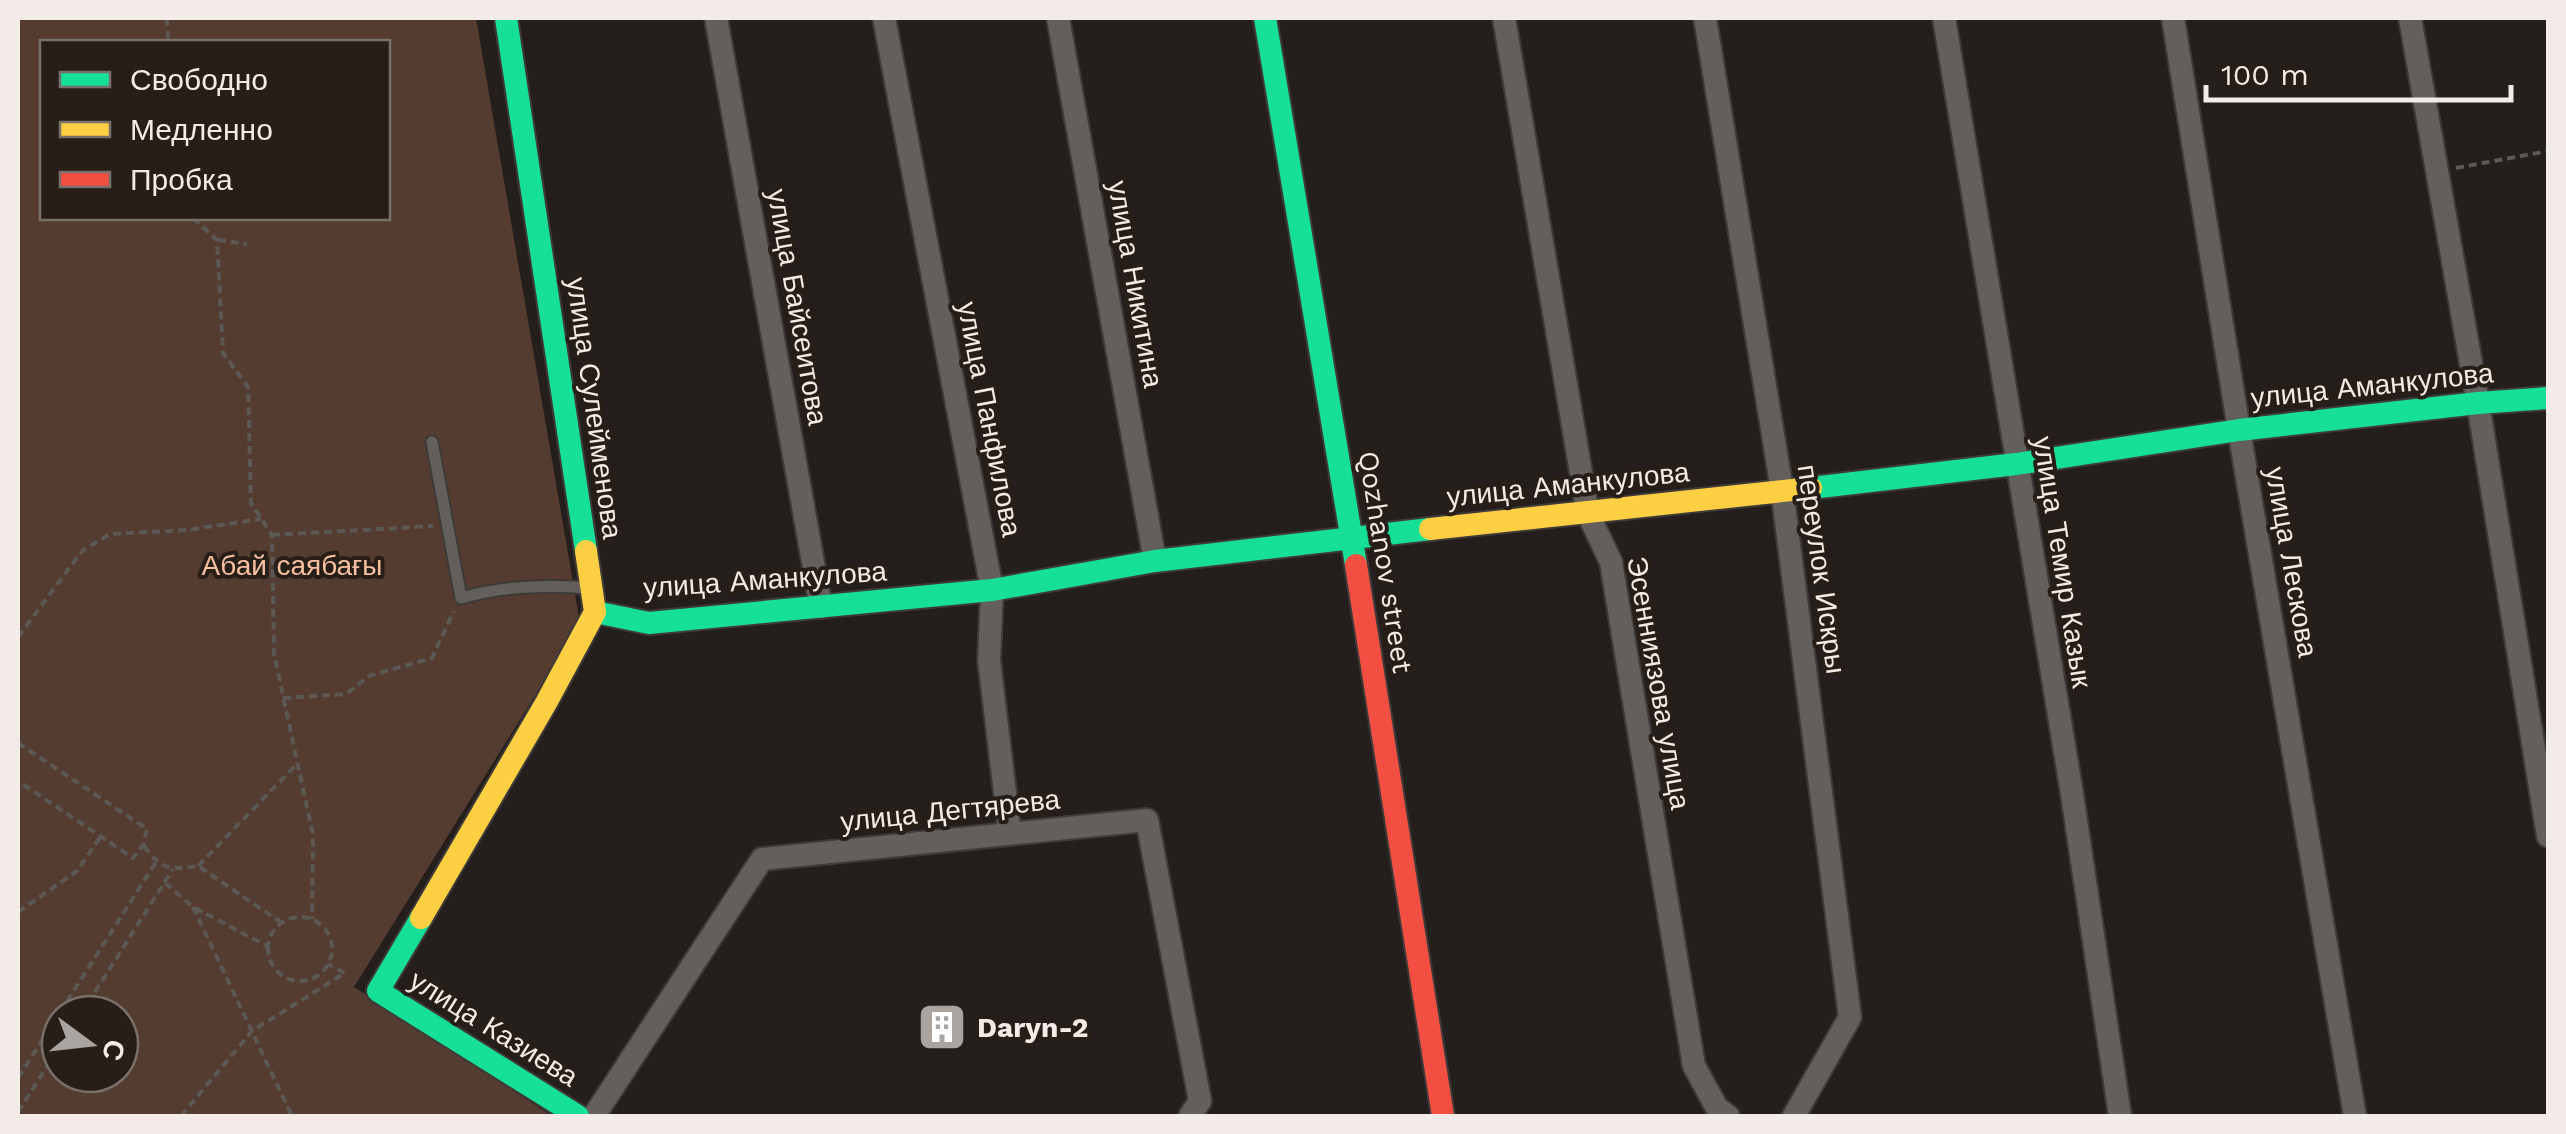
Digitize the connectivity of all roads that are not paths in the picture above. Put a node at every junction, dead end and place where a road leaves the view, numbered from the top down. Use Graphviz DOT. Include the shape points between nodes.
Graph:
graph roads {
  1 [pos="506,18"];
  2 [pos="716,18"];
  3 [pos="884,18"];
  4 [pos="1058,18"];
  5 [pos="1265,18"];
  6 [pos="1504,18"];
  7 [pos="1704,18"];
  8 [pos="1944,18"];
  9 [pos="2173,18"];
  10 [pos="2410,18"];
  11 [pos="2548,398"];
  12 [pos="2478,402"];
  13 [pos="2239,430"];
  14 [pos="432,442"];
  15 [pos="2016,464"];
  16 [pos="1782,490"];
  17 [pos="1588,514"];
  18 [pos="1352,536"];
  19 [pos="1155,562"];
  20 [pos="992,590"];
  21 [pos="593,600"];
  22 [pos="821,606"];
  23 [pos="1010,834"];
  24 [pos="2548,836"];
  25 [pos="578,1116"];
  26 [pos="594,1116"];
  27 [pos="1190,1116"];
  28 [pos="1443,1116"];
  29 [pos="1728,1116"];
  30 [pos="1794,1116"];
  31 [pos="2120,1116"];
  32 [pos="2355,1116"];
  1 -- 21 [label="street, улица Сулейменова"];
  2 -- 22 [label="street, улица Байсеитова"];
  3 -- 20 [label="street, улица Панфилова"];
  4 -- 19 [label="street, улица Никитина"];
  5 -- 18 [label="street, Qozhanov street"];
  6 -- 17 [label="street, Эсенниязова улица"];
  7 -- 16 [label="street, переулок Искры"];
  8 -- 15 [label="street, улица Темир Казык"];
  9 -- 13 [label="street, улица Лескова"];
  10 -- 12 [label="street"];
  11 -- 12 [label="street, улица Аманкулова"];
  12 -- 13 [label="street, улица Аманкулова"];
  12 -- 24 [label="street"];
  13 -- 15 [label="street, улица Аманкулова"];
  13 -- 32 [label="street, улица Лескова"];
  14 -- 21 [label="lane" via="461,598 533,586"];
  15 -- 16 [label="street, улица Аманкулова"];
  15 -- 31 [label="street, улица Темир Казык"];
  16 -- 17 [label="street, улица Аманкулова"];
  16 -- 30 [label="street, переулок Искры" via="1850,1018"];
  17 -- 18 [label="street, улица Аманкулова"];
  17 -- 29 [label="street, Эсенниязова улица" via="1611,562 1694,1066"];
  18 -- 19 [label="street, улица Аманкулова"];
  18 -- 28 [label="street, Qozhanov street"];
  19 -- 20 [label="street, улица Аманкулова"];
  20 -- 22 [label="street, улица Аманкулова"];
  20 -- 23 [label="street, улица Панфилова" via="989,660"];
  21 -- 22 [label="street, улица Аманкулова" via="649,623"];
  21 -- 25 [label="street, улица Казиева" via="546,703 378,991"];
  23 -- 26 [label="street, улица Дегтярева" via="762,859"];
  23 -- 27 [label="street, улица Дегтярева" via="1147,820 1200,1101"];
}
